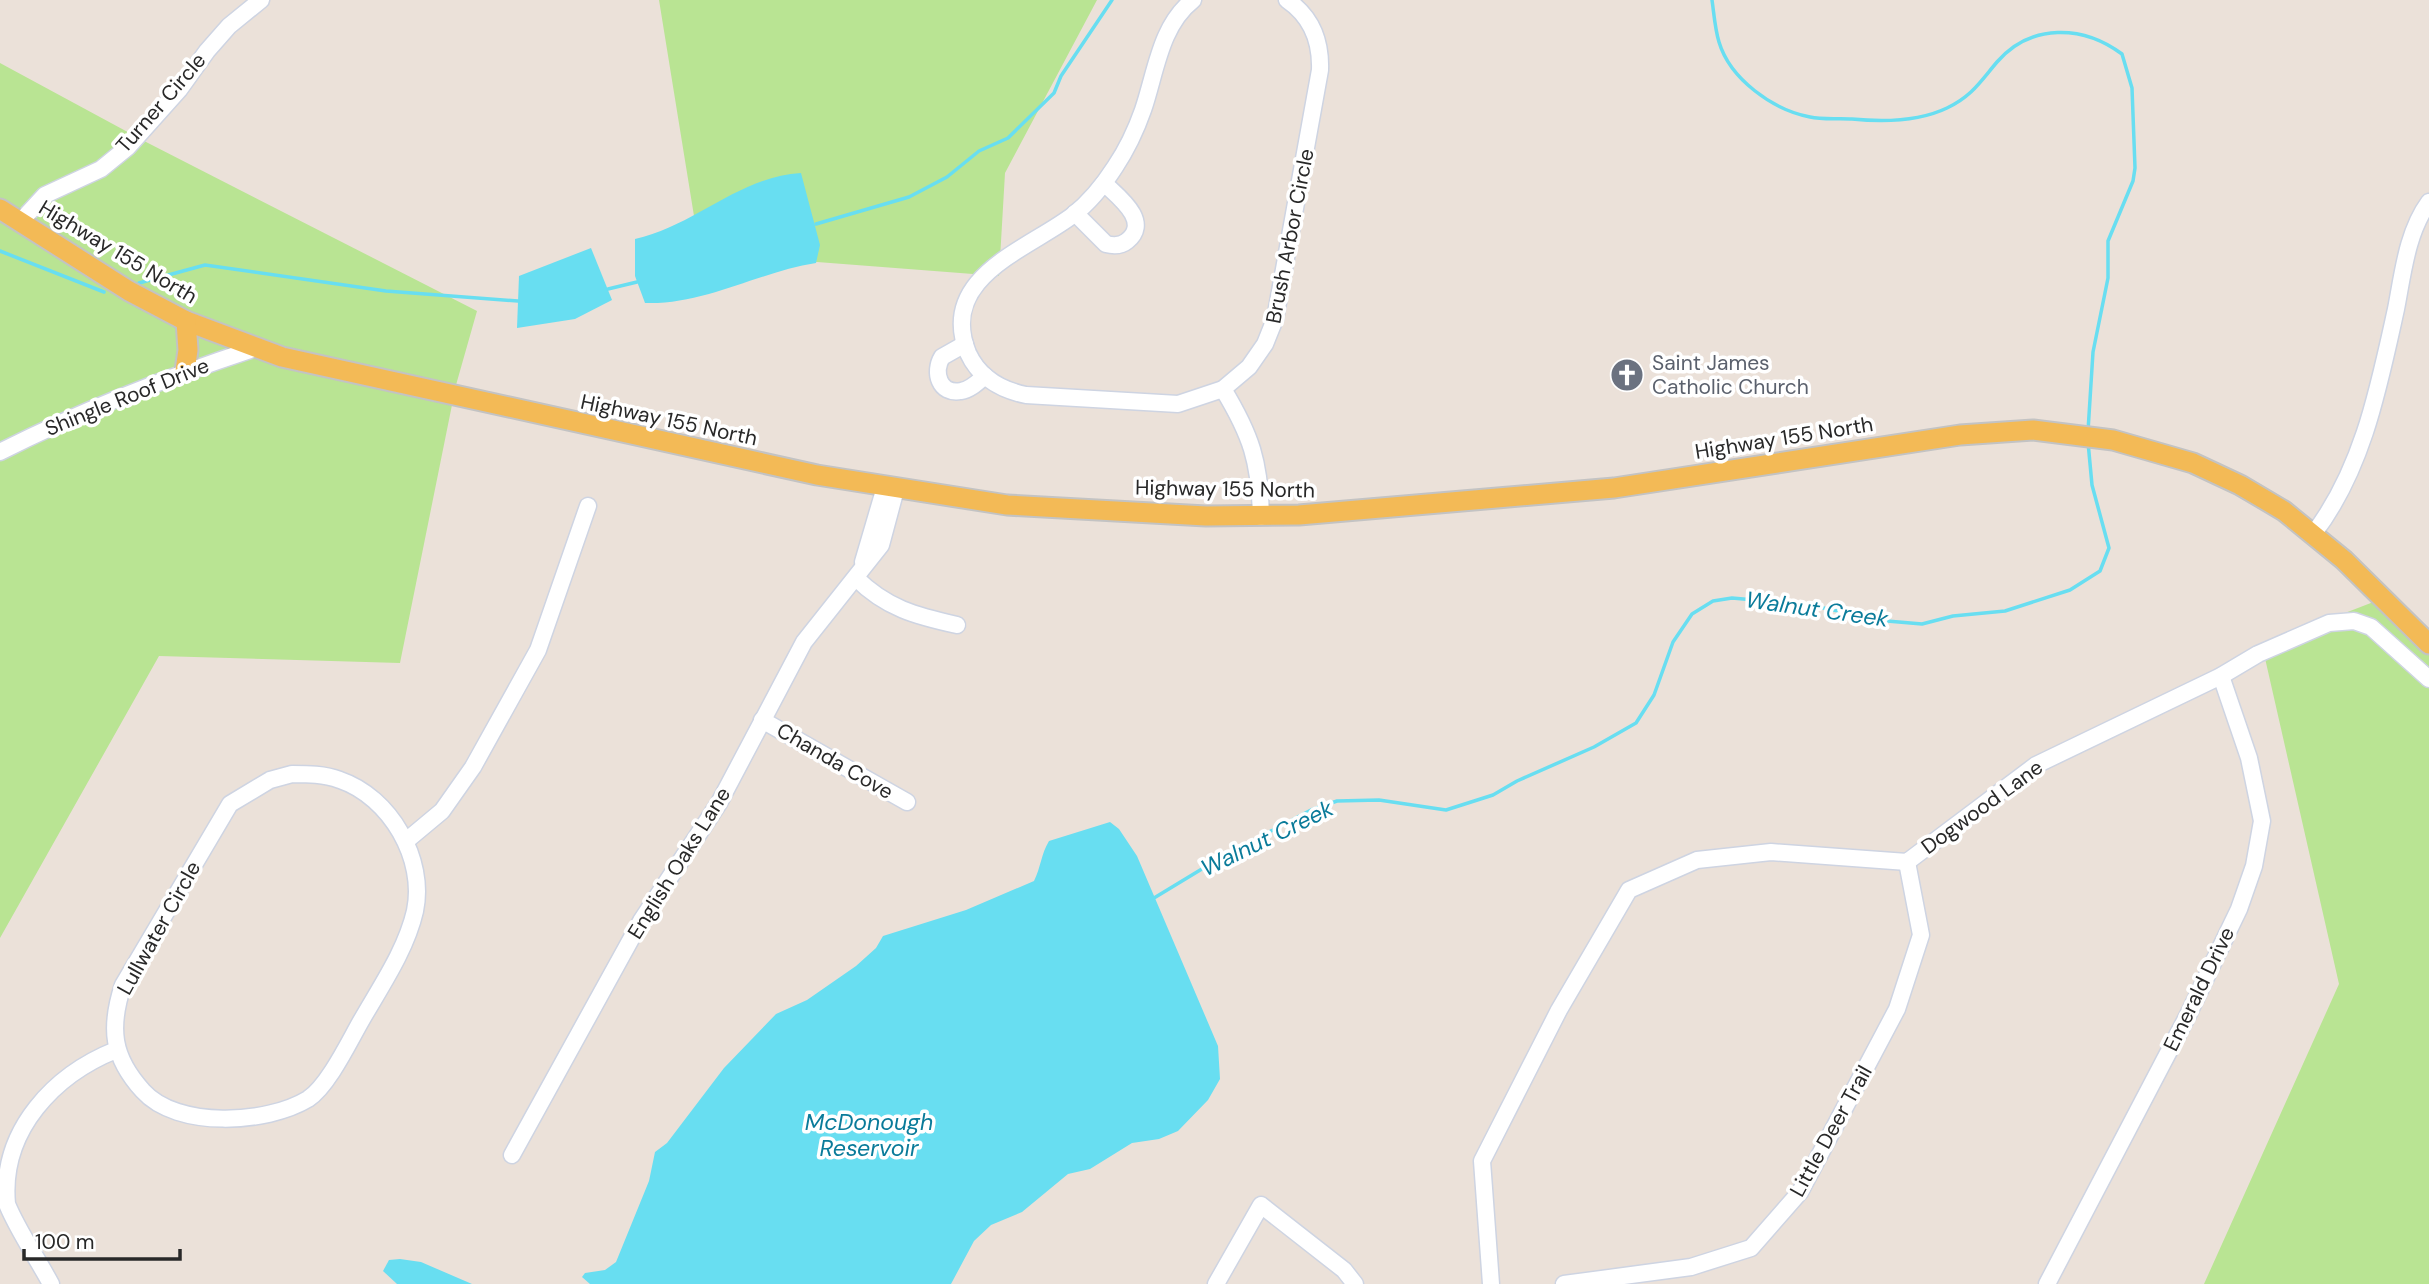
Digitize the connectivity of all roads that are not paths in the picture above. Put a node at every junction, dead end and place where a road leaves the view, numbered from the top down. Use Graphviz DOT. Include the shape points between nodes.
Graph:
graph roads {
  1 [pos="261,0"];
  2 [pos="1193,0"];
  3 [pos="1287,0"];
  4 [pos="1104,183"];
  5 [pos="2429,202"];
  6 [pos="0,209"];
  7 [pos="1075,213"];
  8 [pos="21,221"];
  9 [pos="186,321"];
  10 [pos="965,344"];
  11 [pos="256,348"];
  12 [pos="185,371"];
  13 [pos="985,376"];
  14 [pos="1223,389"];
  15 [pos="0,452"];
  16 [pos="890,488"];
  17 [pos="588,506"];
  18 [pos="1261,517"];
  19 [pos="2314,534"];
  20 [pos="856,578"];
  21 [pos="957,625"];
  22 [pos="2429,644"];
  23 [pos="2221,676"];
  24 [pos="2429,679"];
  25 [pos="762,720"];
  26 [pos="906,802"];
  27 [pos="406,841"];
  28 [pos="1907,862"];
  29 [pos="116,1050"];
  30 [pos="512,1155"];
  31 [pos="51,1284"];
  32 [pos="1216,1284"];
  33 [pos="1355,1284"];
  34 [pos="1491,1284"];
  35 [pos="1564,1284"];
  36 [pos="2047,1284"];
  1 -- 8 [label="street, Turner Circle" via="206,51 179,90 128,146 101,169 45,195"];
  2 -- 4 [label="street" via="1170,28 1132,137"];
  3 -- 14 [label="street, Brush Arbor Circle" via="1308,7 1321,71 1278,307 1261,351"];
  4 -- 7 [label="street"];
  4 -- 7 [label="street" via="1134,215 1130,239 1116,246 1106,244"];
  5 -- 19 [label="street" via="2411,240 2364,434 2344,484"];
  6 -- 8 [label="main road, Highway 155 North"];
  7 -- 10 [label="street" via="980,278 967,303"];
  8 -- 9 [label="main road, Highway 155 North" via="129,291"];
  9 -- 11 [label="main road, Highway 155 North"];
  9 -- 12 [label="main road"];
  10 -- 13 [label="street"];
  10 -- 13 [label="street" via="942,357 937,372 940,382 961,391"];
  11 -- 12 [label="street, Shingle Roof Drive"];
  11 -- 16 [label="main road, Highway 155 North" via="335,371"];
  12 -- 15 [label="street, Shingle Roof Drive" via="91,408"];
  13 -- 14 [label="street, Brush Arbor Circle" via="1026,395 1155,405 1189,402"];
  14 -- 18 [label="street" via="1255,452 1261,478"];
  16 -- 18 [label="main road, Highway 155 North" via="1032,507"];
  16 -- 20 [label="street, English Oaks Lane"];
  17 -- 27 [label="street" via="538,650 473,767 442,811"];
  18 -- 19 [label="main road, Highway 155 North" via="1614,488 1923,439 2033,430 2113,440 2176,457 2262,497"];
  19 -- 22 [label="main road, Highway 155 North"];
  20 -- 21 [label="street" via="896,608"];
  20 -- 25 [label="street, English Oaks Lane" via="810,633"];
  23 -- 24 [label="street, Dogwood Lane" via="2329,623 2354,621 2371,627"];
  23 -- 28 [label="street, Dogwood Lane" via="2036,765"];
  23 -- 36 [label="street, Emerald Drive" via="2249,758 2262,821 2254,866 2239,909 2189,1013"];
  25 -- 26 [label="street, Chanda Cove"];
  25 -- 30 [label="street, English Oaks Lane" via="709,820 641,921"];
  27 -- 29 [label="street, Lullwater Circle" via="372,799 339,779 292,774 242,794 216,823 123,985 116,1007"];
  27 -- 29 [label="street, Lullwater Circle" via="416,894 408,932 353,1035 309,1098 288,1108 250,1115 188,1116 146,1095"];
  28 -- 34 [label="street, Dogwood Lane" via="1771,852 1697,860 1629,890 1559,1010 1482,1161"];
  28 -- 35 [label="street, Little Deer Trail" via="1921,935 1897,1009 1800,1192 1751,1248 1691,1267"];
  29 -- 31 [label="street" via="51,1084 30,1105 4,1145 1,1175 6,1203"];
  32 -- 33 [label="street" via="1261,1206 1344,1270"];
}
